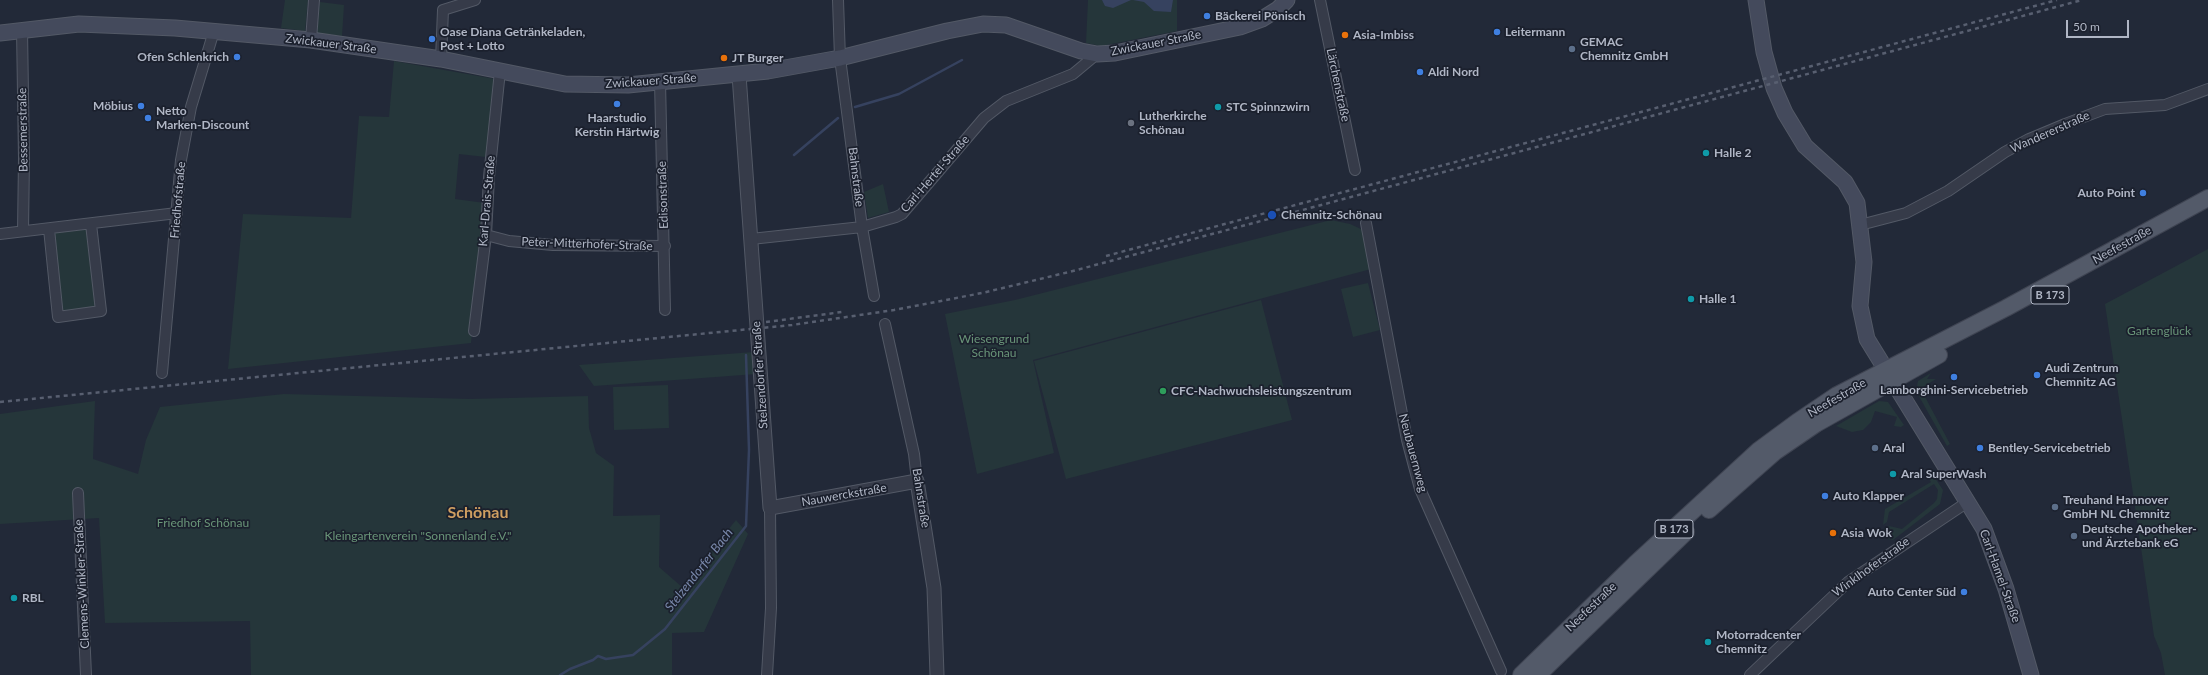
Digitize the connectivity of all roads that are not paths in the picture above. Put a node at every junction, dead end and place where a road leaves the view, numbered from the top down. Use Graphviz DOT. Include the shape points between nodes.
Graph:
graph roads {
  1 [pos="314,0"];
  2 [pos="475,0"];
  3 [pos="838,0"];
  4 [pos="1287,0"];
  5 [pos="1320,0"];
  6 [pos="1756,0"];
  7 [pos="22,29"];
  8 [pos="214,31"];
  9 [pos="0,32"];
  10 [pos="311,40"];
  11 [pos="1097,54"];
  12 [pos="441,58"];
  13 [pos="840,58"];
  14 [pos="500,71"];
  15 [pos="739,75"];
  16 [pos="660,81"];
  17 [pos="2208,89"];
  18 [pos="1355,170"];
  19 [pos="2208,198"];
  20 [pos="2208,208"];
  21 [pos="177,213"];
  22 [pos="1366,223"];
  23 [pos="91,224"];
  24 [pos="1860,225"];
  25 [pos="862,227"];
  26 [pos="49,229"];
  27 [pos="23,231"];
  28 [pos="0,234"];
  29 [pos="486,234"];
  30 [pos="751,240"];
  31 [pos="665,246"];
  32 [pos="874,296"];
  33 [pos="665,310"];
  34 [pos="885,324"];
  35 [pos="474,331"];
  36 [pos="162,373"];
  37 [pos="1888,376"];
  38 [pos="917,482"];
  39 [pos="78,494"];
  40 [pos="1966,503"];
  41 [pos="770,508"];
  42 [pos="1501,671"];
  43 [pos="86,675"];
  44 [pos="767,675"];
  45 [pos="936,675"];
  46 [pos="1521,675"];
  47 [pos="1538,675"];
  48 [pos="1750,675"];
  49 [pos="2031,675"];
  1 -- 10 [label="street"];
  2 -- 12 [label="street" via="443,10"];
  3 -- 13 [label="street, Bahnstraße"];
  4 -- 11 [label="main road, Zwickauer Straße" via="1262,19 1240,27 1114,53"];
  5 -- 18 [label="street, Lärchenstraße"];
  6 -- 24 [label="main road, Carl-Hamel-Straße" via="1764,52 1774,88 1785,113 1805,146 1849,188 1857,203"];
  7 -- 8 [label="main road, Zwickauer Straße" via="100,24"];
  7 -- 9 [label="main road, Zwickauer Straße"];
  7 -- 27 [label="street, Bessemerstraße"];
  8 -- 10 [label="main road, Zwickauer Straße"];
  8 -- 21 [label="street, Friedhofstraße" via="191,107 181,160"];
  10 -- 12 [label="main road, Zwickauer Straße"];
  11 -- 13 [label="main road, Zwickauer Straße" via="1006,25 983,24"];
  11 -- 25 [label="street, Carl-Hertel-Straße" via="1073,74 1006,101 984,118 902,214"];
  12 -- 14 [label="main road, Zwickauer Straße"];
  13 -- 15 [label="main road, Zwickauer Straße"];
  13 -- 25 [label="street, Bahnstraße"];
  14 -- 16 [label="main road, Zwickauer Straße" via="565,84"];
  14 -- 29 [label="street, Karl-Drais-Straße"];
  15 -- 16 [label="main road, Zwickauer Straße"];
  15 -- 30 [label="street, Stelzendorfer Straße"];
  16 -- 31 [label="street, Edisonstraße"];
  17 -- 24 [label="street, Wandererstraße" via="2165,105 2105,109 2064,124 2028,139 1948,191 1906,213"];
  19 -- 37 [label="main road, Neefestraße / B 173"];
  20 -- 37 [label="main road, Neefestraße / B 173"];
  21 -- 23 [label="street"];
  21 -- 36 [label="street, Friedhofstraße"];
  22 -- 42 [label="street, Neubauernweg" via="1407,440 1420,489"];
  23 -- 26 [label="street"];
  23 -- 26 [label="street" via="101,311 58,317"];
  24 -- 37 [label="main road, Carl-Hamel-Straße" via="1864,262 1860,296 1861,315 1867,339"];
  25 -- 30 [label="street, Carl-Hertel-Straße"];
  25 -- 32 [label="street, Bahnstraße"];
  26 -- 27 [label="street"];
  27 -- 28 [label="street"];
  29 -- 31 [label="street, Peter-Mitterhofer-Straße" via="509,241 553,245"];
  29 -- 35 [label="street, Karl-Drais-Straße"];
  30 -- 41 [label="street, Stelzendorfer Straße"];
  31 -- 33 [label="street, Edisonstraße"];
  34 -- 38 [label="street, Bahnstraße" via="914,454"];
  37 -- 40 [label="main road, Carl-Hamel-Straße"];
  37 -- 46 [label="main road, Neefestraße / B 173" via="1837,395 1759,450 1635,564"];
  37 -- 47 [label="main road, Neefestraße / B 173" via="1776,452 1690,528"];
  38 -- 41 [label="street, Nauwerckstraße"];
  38 -- 45 [label="street, Bahnstraße" via="934,588"];
  39 -- 43 [label="street, Clemens-Winkler-Straße"];
  40 -- 48 [label="street, Winklhoferstraße" via="1848,582"];
  40 -- 49 [label="main road, Carl-Hamel-Straße" via="1984,529 2006,589"];
  41 -- 44 [label="street, Stelzendorfer Straße" via="771,608"];
}
